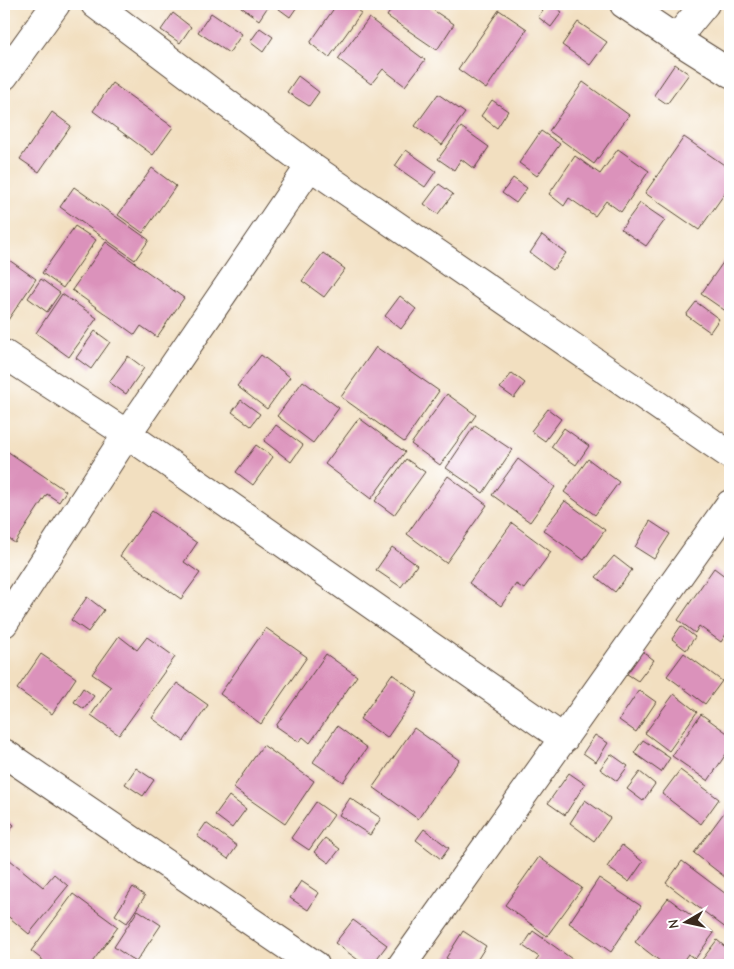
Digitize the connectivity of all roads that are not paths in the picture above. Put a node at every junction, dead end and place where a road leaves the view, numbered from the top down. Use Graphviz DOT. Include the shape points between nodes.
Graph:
graph roads {
  1 [pos="56,4"];
  2 [pos="95,4"];
  3 [pos="624,4"];
  4 [pos="705,4"];
  5 [pos="676,39"];
  6 [pos="730,73"];
  7 [pos="4,76"];
  8 [pos="310,166"];
  9 [pos="4,354"];
  10 [pos="127,434"];
  11 [pos="730,455"];
  12 [pos="730,504"];
  13 [pos="4,622"];
  14 [pos="564,739"];
  15 [pos="4,753"];
  16 [pos="315,965"];
  17 [pos="402,965"];
  1 -- 7 [label="street"];
  2 -- 8 [label="street"];
  3 -- 5 [label="street"];
  4 -- 5 [label="street"];
  5 -- 6 [label="street"];
  8 -- 10 [label="street"];
  8 -- 11 [label="street"];
  9 -- 10 [label="street"];
  10 -- 13 [label="street"];
  10 -- 14 [label="street"];
  12 -- 14 [label="street"];
  14 -- 17 [label="street"];
  15 -- 16 [label="street"];
}
